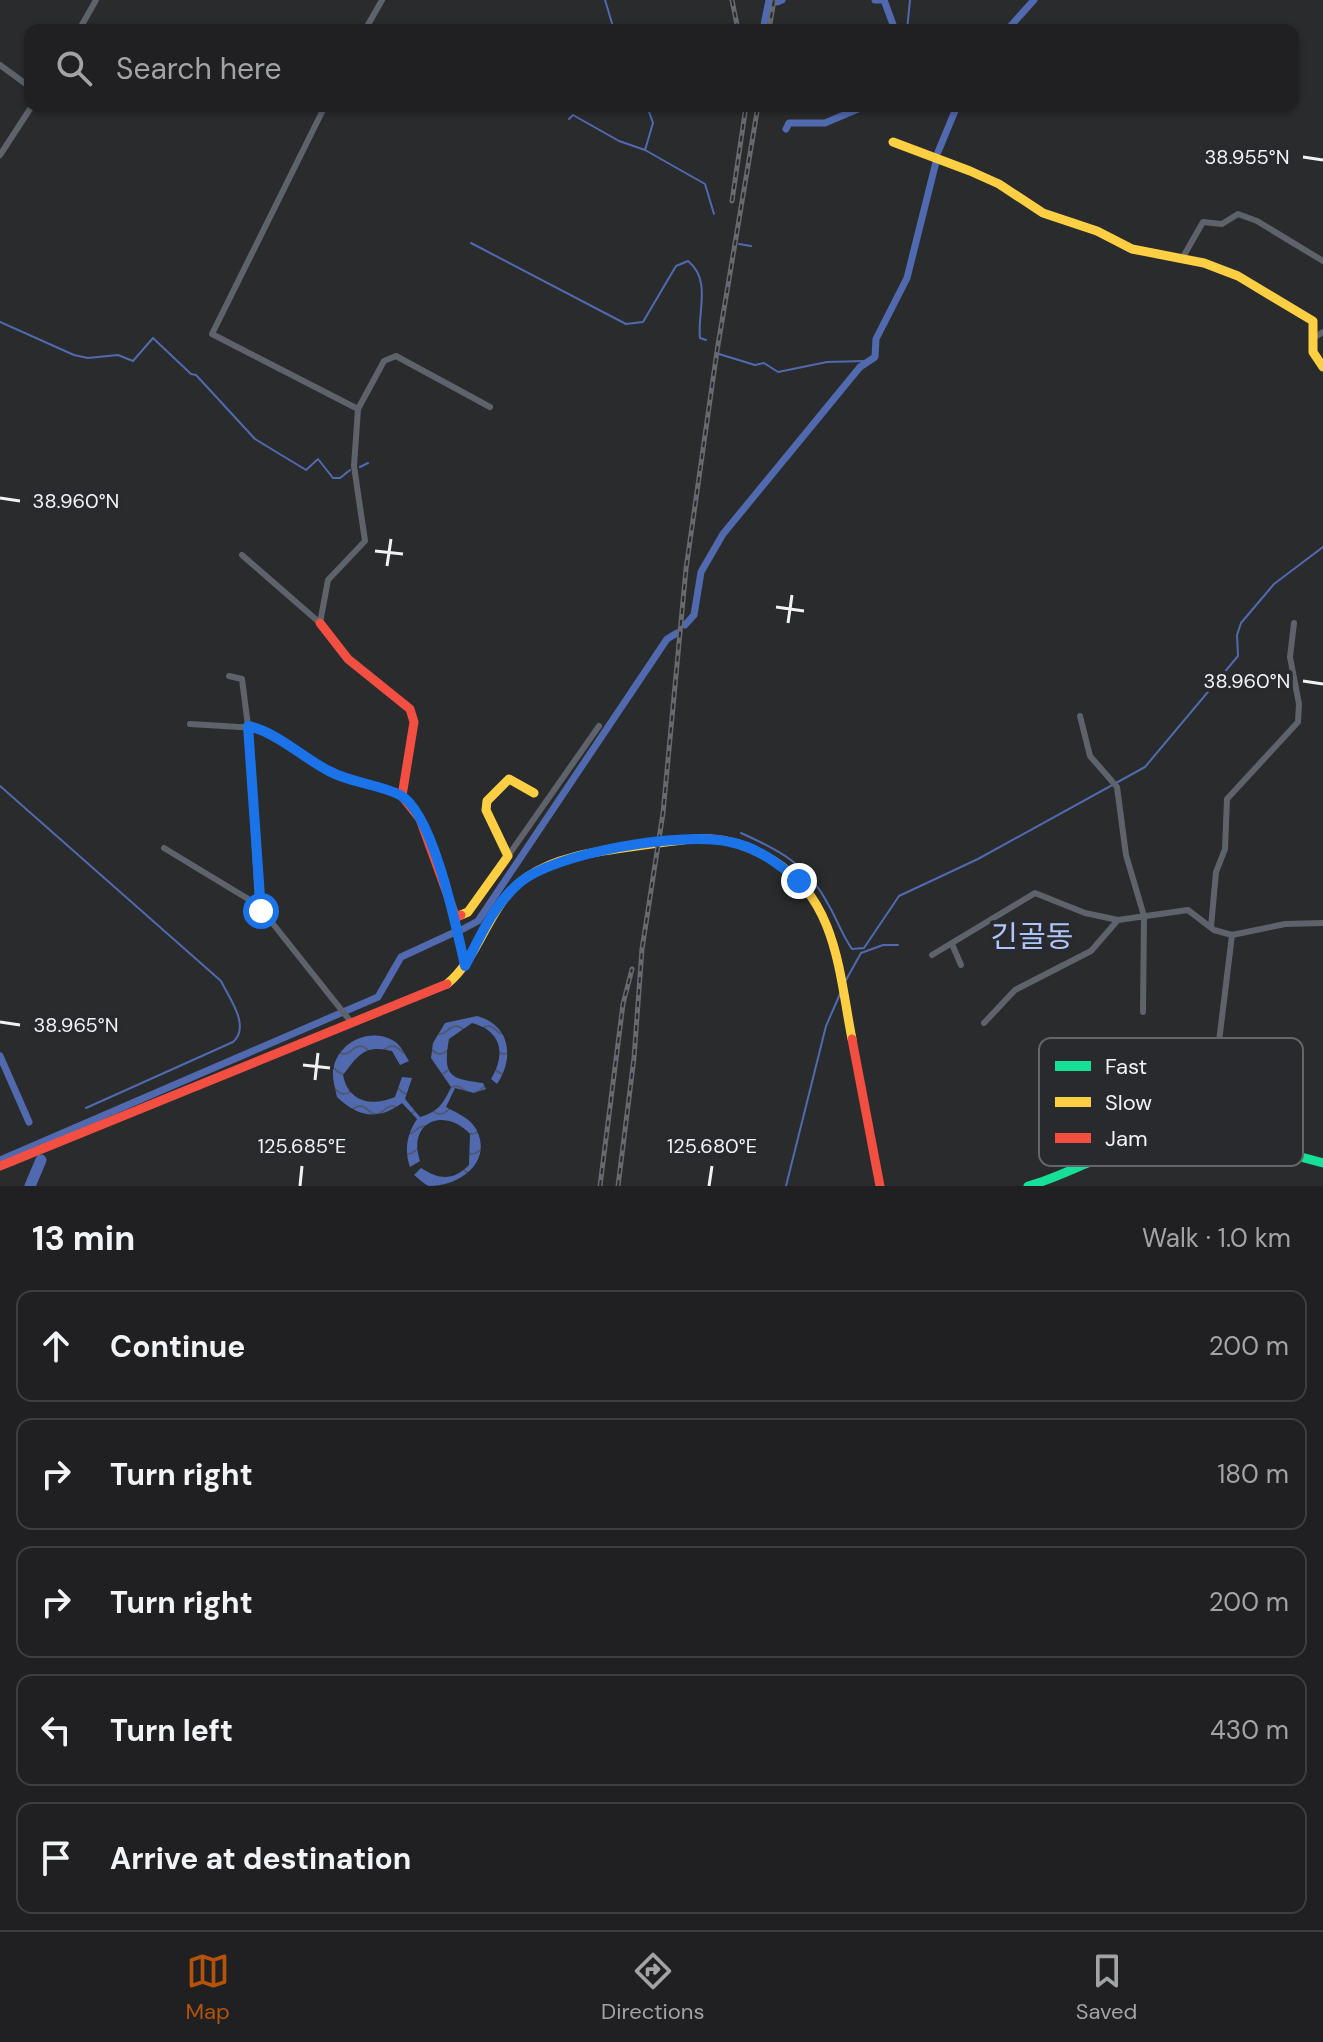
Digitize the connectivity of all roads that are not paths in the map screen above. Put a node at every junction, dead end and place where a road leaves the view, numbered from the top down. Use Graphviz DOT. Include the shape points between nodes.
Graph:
graph roads {
  1 [pos="96,0"];
  2 [pos="382,0"];
  3 [pos="82,24"];
  4 [pos="368,24"];
  5 [pos="0,65"];
  6 [pos="24,83"];
  7 [pos="28,112"];
  8 [pos="322,112"];
  9 [pos="893,142"];
  10 [pos="0,155"];
  11 [pos="1183,257"];
  12 [pos="1323,261"];
  13 [pos="1319,334"];
  14 [pos="1323,367"];
  15 [pos="490,407"];
  16 [pos="358,409"];
  17 [pos="242,555"];
  18 [pos="320,623"];
  19 [pos="1294,623"];
  20 [pos="229,676"];
  21 [pos="1080,716"];
  22 [pos="190,724"];
  23 [pos="248,726"];
  24 [pos="599,726"];
  25 [pos="534,793"];
  26 [pos="402,796"];
  27 [pos="164,848"];
  28 [pos="508,856"];
  29 [pos="258,905"];
  30 [pos="1144,916"];
  31 [pos="456,918"];
  32 [pos="1118,920"];
  33 [pos="1323,923"];
  34 [pos="1211,927"];
  35 [pos="1232,935"];
  36 [pos="952,944"];
  37 [pos="932,955"];
  38 [pos="961,965"];
  39 [pos="465,966"];
  40 [pos="1143,1012"];
  41 [pos="351,1022"];
  42 [pos="984,1023"];
  43 [pos="1219,1038"];
  44 [pos="1303,1159"];
  45 [pos="1323,1163"];
  46 [pos="0,1166"];
  47 [pos="1082,1166"];
  48 [pos="880,1186"];
  49 [pos="1028,1186"];
  1 -- 3 [label="street"];
  2 -- 4 [label="street"];
  5 -- 6 [label="street"];
  7 -- 10 [label="street"];
  8 -- 16 [label="street" via="212,334"];
  9 -- 11 [label="main road" via="984,177 1043,213 1132,249"];
  11 -- 12 [label="street" via="1203,222 1222,224 1238,214"];
  11 -- 13 [label="main road" via="1260,286 1306,314"];
  13 -- 14 [label="main road" via="1313,352"];
  15 -- 16 [label="street" via="391,356"];
  16 -- 18 [label="street" via="354,466 366,535 328,580"];
  17 -- 18 [label="street"];
  18 -- 26 [label="main road" via="345,656 410,709 414,722"];
  19 -- 34 [label="street" via="1290,657 1298,722 1227,799 1225,849 1216,872"];
  20 -- 23 [label="street" via="242,679"];
  21 -- 30 [label="street" via="1090,756 1117,787 1126,855"];
  22 -- 23 [label="street"];
  23 -- 26 [label="street" via="331,772"];
  23 -- 29 [label="street"];
  24 -- 28 [label="street"];
  25 -- 28 [label="main road" via="509,779 487,801 486,810"];
  26 -- 31 [label="main road" via="420,819"];
  27 -- 29 [label="street"];
  28 -- 31 [label="main road" via="468,912"];
  29 -- 41 [label="street"];
  30 -- 32 [label="street"];
  30 -- 34 [label="street" via="1188,910"];
  30 -- 40 [label="street"];
  31 -- 39 [label="street"];
  32 -- 36 [label="street" via="1035,893"];
  32 -- 42 [label="street" via="1091,951 1015,990"];
  33 -- 35 [label="street"];
  34 -- 35 [label="street"];
  35 -- 43 [label="street"];
  36 -- 37 [label="street"];
  36 -- 38 [label="street"];
  39 -- 41 [label="main road" via="444,987"];
  39 -- 48 [label="main road" via="502,900 525,879 559,861 696,839 732,842 758,852 807,889 831,934"];
  41 -- 46 [label="main road"];
  44 -- 45 [label="main road"];
  47 -- 49 [label="main road"];
}
